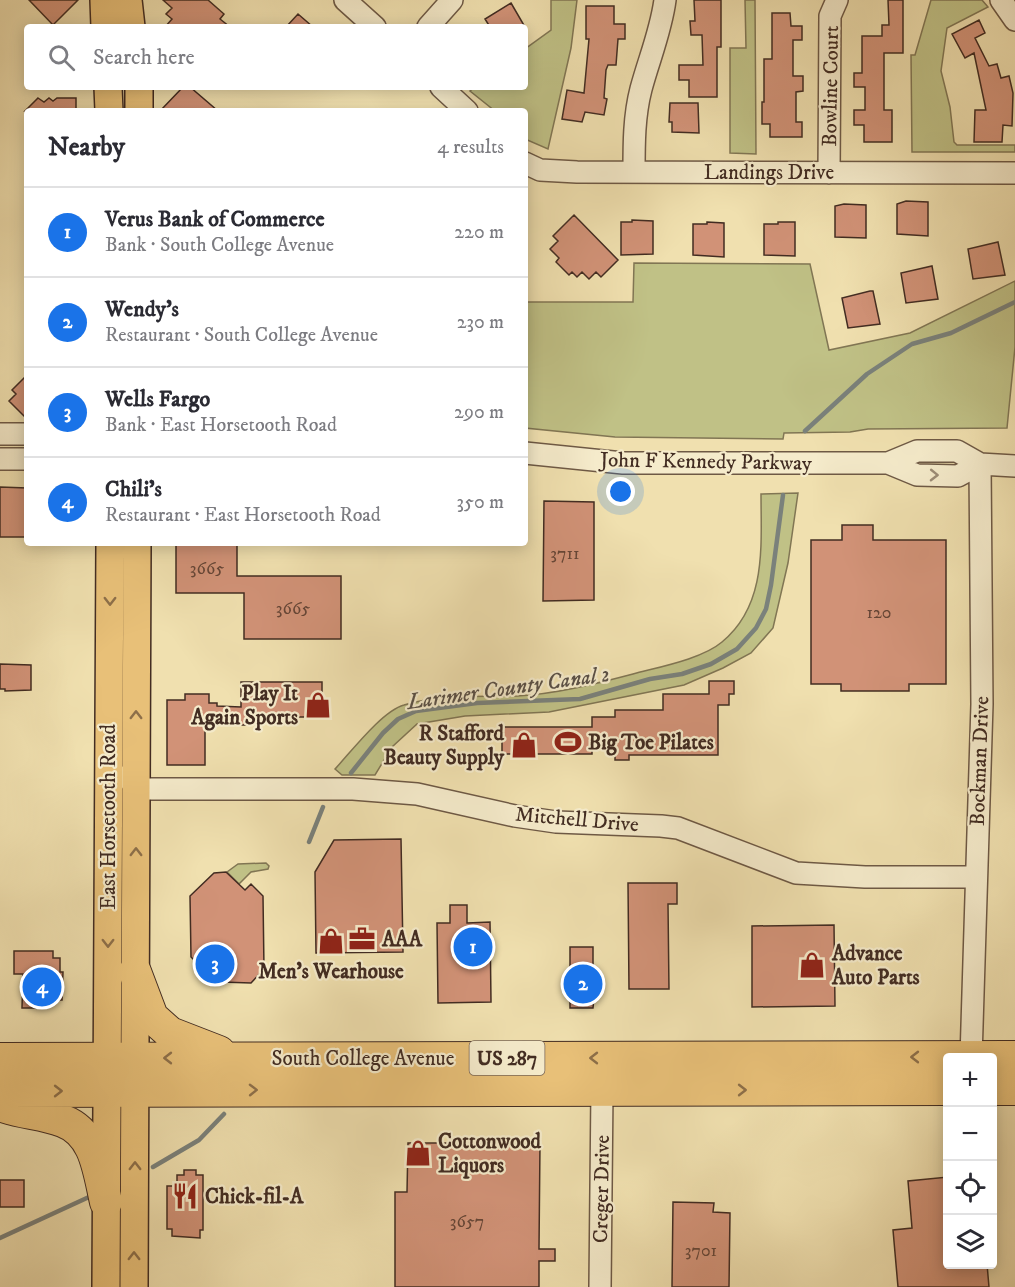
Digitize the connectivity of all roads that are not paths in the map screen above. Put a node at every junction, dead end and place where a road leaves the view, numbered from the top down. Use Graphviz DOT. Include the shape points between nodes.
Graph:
graph roads {
  1 [pos="104,0"];
  2 [pos="128,0"];
  3 [pos="345,0"];
  4 [pos="452,0"];
  5 [pos="665,0"];
  6 [pos="837,0"];
  7 [pos="1001,0"];
  8 [pos="1015,20"];
  9 [pos="105,24"];
  10 [pos="131,24"];
  11 [pos="372,24"];
  12 [pos="431,24"];
  13 [pos="138,90"];
  14 [pos="444,90"];
  15 [pos="139,108"];
  16 [pos="464,108"];
  17 [pos="528,164"];
  18 [pos="634,172"];
  19 [pos="829,173"];
  20 [pos="1015,174"];
  21 [pos="0,434"];
  22 [pos="24,434"];
  23 [pos="528,453"];
  24 [pos="0,459"];
  25 [pos="24,459"];
  26 [pos="980,464"];
  27 [pos="1015,466"];
  28 [pos="110,546"];
  29 [pos="137,546"];
  30 [pos="109,712"];
  31 [pos="136,789"];
  32 [pos="975,877"];
  33 [pos="135,972"];
  34 [pos="970,1053"];
  35 [pos="943,1057"];
  36 [pos="997,1057"];
  37 [pos="1015,1057"];
  38 [pos="121,1058"];
  39 [pos="236,1058"];
  40 [pos="528,1058"];
  41 [pos="740,1058"];
  42 [pos="0,1059"];
  43 [pos="943,1089"];
  44 [pos="997,1089"];
  45 [pos="1015,1089"];
  46 [pos="416,1090"];
  47 [pos="601,1090"];
  48 [pos="0,1091"];
  49 [pos="121,1091"];
  50 [pos="0,1105"];
  51 [pos="106,1202"];
  52 [pos="106,1259"];
  53 [pos="106,1287"];
  54 [pos="117,1287"];
  55 [pos="134,1287"];
  56 [pos="600,1287"];
  1 -- 9 [label="main road"];
  2 -- 10 [label="main road"];
  3 -- 11 [label="street"];
  4 -- 12 [label="street"];
  5 -- 18 [label="street" via="634,124"];
  6 -- 19 [label="street, Bowline Court" via="830,16"];
  7 -- 8 [label="street"];
  13 -- 15 [label="main road"];
  14 -- 16 [label="street"];
  17 -- 18 [label="street, Landings Drive" via="553,172"];
  18 -- 19 [label="street, Landings Drive"];
  19 -- 20 [label="street, Landings Drive"];
  21 -- 22 [label="street"];
  23 -- 26 [label="street, John F Kennedy Parkway" via="643,463 888,463 917,451 957,451"];
  24 -- 25 [label="street"];
  26 -- 27 [label="street, John F Kennedy Parkway"];
  26 -- 32 [label="street, Bockman Drive" via="982,704"];
  28 -- 30 [label="main road, East Horsetooth Road, one-way"];
  31 -- 29 [label="main road, East Horsetooth Road, one-way"];
  30 -- 31 [label="street" via="122,754 122,769"];
  30 -- 38 [label="main road, East Horsetooth Road, one-way"];
  31 -- 32 [label="street, Mitchell Drive" via="353,789 417,794 556,822 678,828 796,873"];
  33 -- 31 [label="main road, East Horsetooth Road, one-way"];
  32 -- 34 [label="street, Bockman Drive"];
  33 -- 38 [label="main road, East Horsetooth Road"];
  33 -- 39 [label="highway" via="152,1017 170,1033"];
  35 -- 41 [label="highway, South College Avenue / US 287, one-way"];
  36 -- 37 [label="highway, South College Avenue / US 287"];
  39 -- 38 [label="highway, South College Avenue / US 287, one-way"];
  38 -- 42 [label="highway, South College Avenue / US 287"];
  38 -- 49 [label="main road, East Horsetooth Road"];
  39 -- 40 [label="highway, South College Avenue / US 287"];
  41 -- 40 [label="highway, South College Avenue / US 287, one-way"];
  40 -- 46 [label="highway" via="516,1072 450,1080"];
  41 -- 47 [label="highway" via="727,1069 709,1074 621,1074"];
  47 -- 43 [label="highway, South College Avenue / US 287, one-way"];
  44 -- 45 [label="highway"];
  46 -- 47 [label="highway, South College Avenue / US 287"];
  49 -- 46 [label="highway, South College Avenue / US 287, one-way"];
  47 -- 56 [label="street, Creger Drive"];
  48 -- 49 [label="highway, South College Avenue / US 287, one-way"];
  49 -- 51 [label="main road"];
  55 -- 49 [label="main road, one-way"];
  50 -- 51 [label="highway" via="64,1121 85,1135 94,1152"];
  51 -- 52 [label="main road"];
  52 -- 53 [label="main road"];
  52 -- 54 [label="main road"];
}
